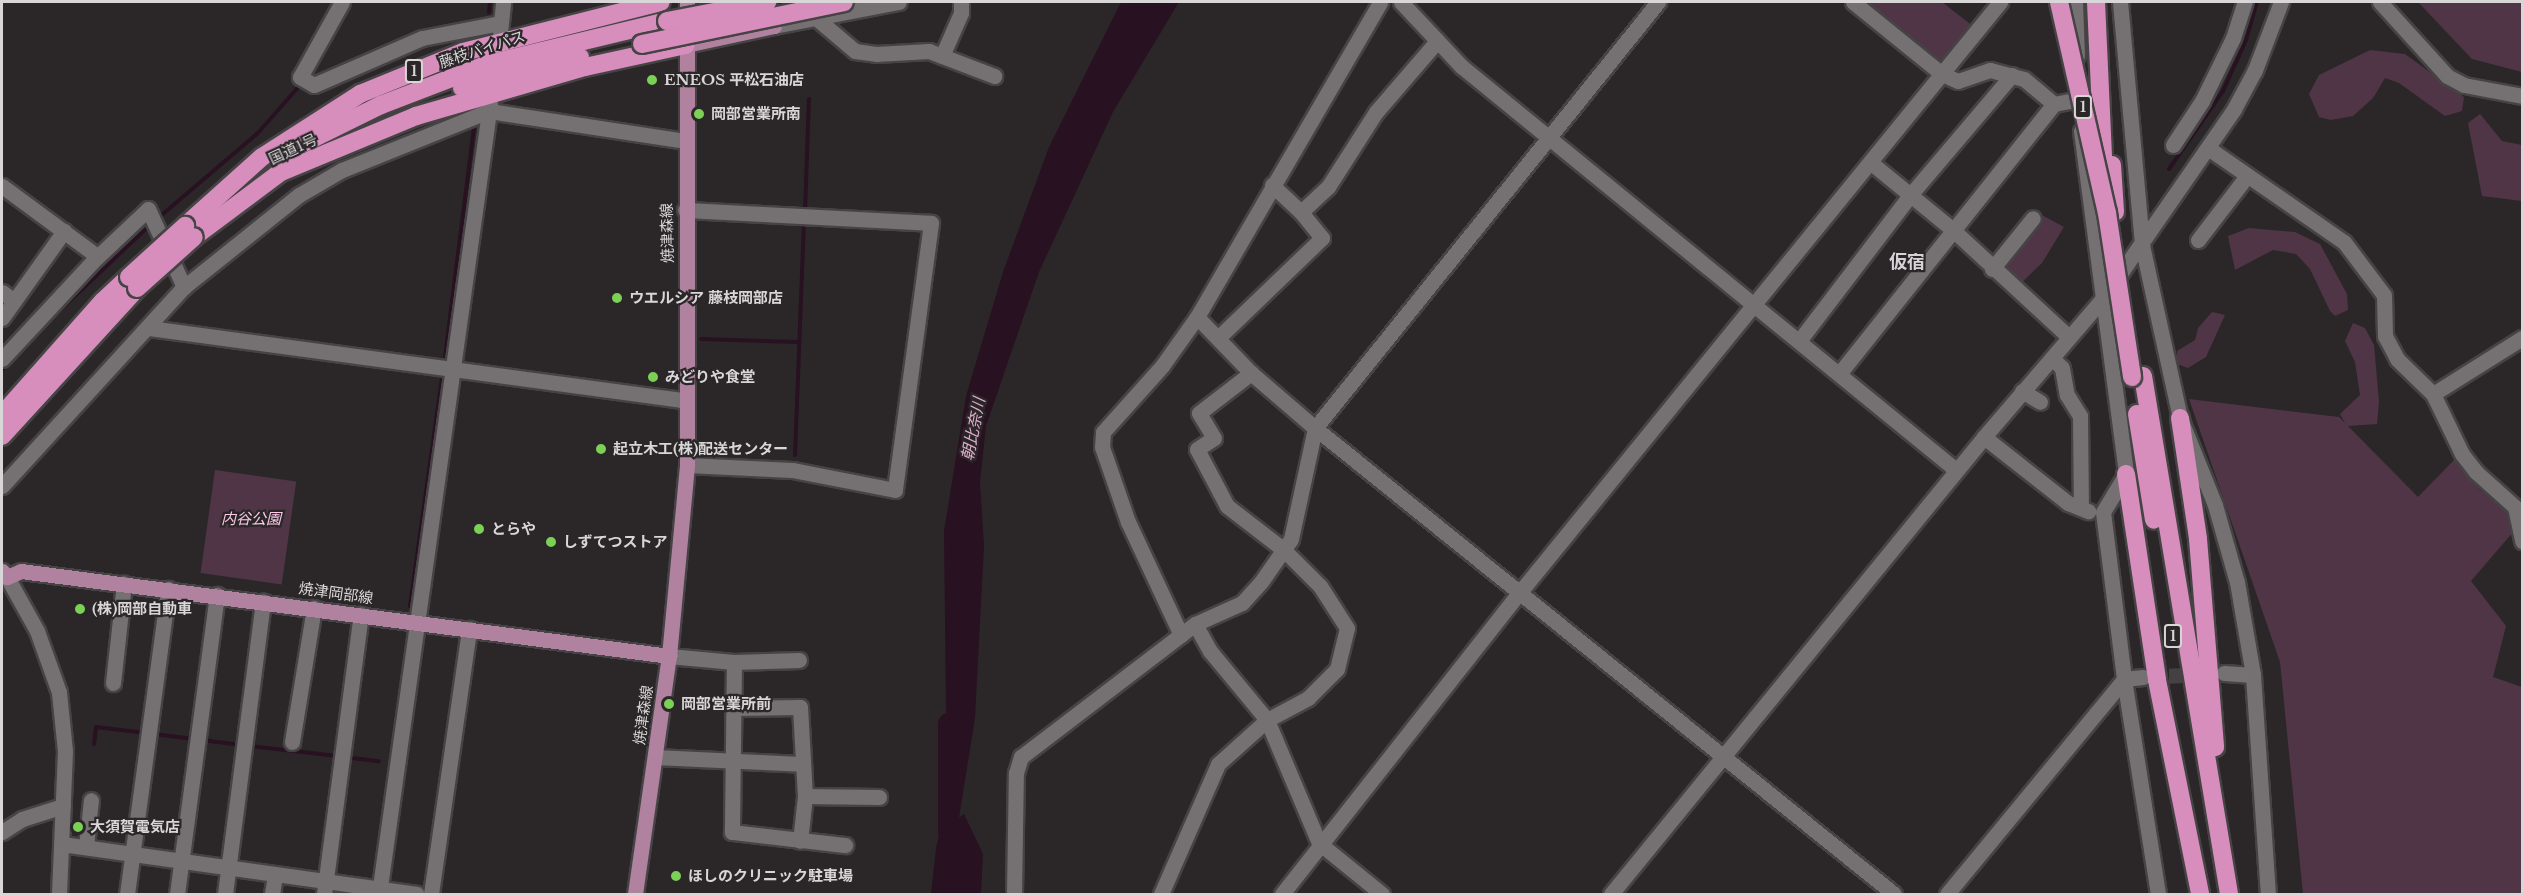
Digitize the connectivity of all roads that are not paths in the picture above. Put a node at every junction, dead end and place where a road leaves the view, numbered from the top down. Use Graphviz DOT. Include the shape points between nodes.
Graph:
graph roads {
  1 [pos="342,2"];
  2 [pos="503,2"];
  3 [pos="661,2"];
  4 [pos="687,2"];
  5 [pos="765,2"];
  6 [pos="844,2"];
  7 [pos="899,2"];
  8 [pos="961,2"];
  9 [pos="1380,2"];
  10 [pos="1401,2"];
  11 [pos="1658,2"];
  12 [pos="1853,2"];
  13 [pos="2000,2"];
  14 [pos="2059,2"];
  15 [pos="2075,2"];
  16 [pos="2096,2"];
  17 [pos="2105,2"];
  18 [pos="2120,2"];
  19 [pos="2245,2"];
  20 [pos="2281,2"];
  21 [pos="2380,2"];
  22 [pos="816,18"];
  23 [pos="774,26"];
  24 [pos="1437,41"];
  25 [pos="686,45"];
  26 [pos="942,56"];
  27 [pos="1942,74"];
  28 [pos="2012,75"];
  29 [pos="994,76"];
  30 [pos="2523,96"];
  31 [pos="490,105"];
  32 [pos="1549,137"];
  33 [pos="685,141"];
  34 [pos="2173,145"];
  35 [pos="2208,148"];
  36 [pos="1870,162"];
  37 [pos="281,172"];
  38 [pos="2247,176"];
  39 [pos="1272,185"];
  40 [pos="2,186"];
  41 [pos="1911,194"];
  42 [pos="685,210"];
  43 [pos="201,212"];
  44 [pos="1300,212"];
  45 [pos="2111,212"];
  46 [pos="2033,218"];
  47 [pos="1953,230"];
  48 [pos="64,231"];
  49 [pos="189,231"];
  50 [pos="2198,240"];
  51 [pos="2142,245"];
  52 [pos="97,256"];
  53 [pos="1992,269"];
  54 [pos="133,282"];
  55 [pos="184,287"];
  56 [pos="8,296"];
  57 [pos="2104,297"];
  58 [pos="1755,304"];
  59 [pos="1197,317"];
  60 [pos="2,318"];
  61 [pos="149,328"];
  62 [pos="1219,337"];
  63 [pos="2069,337"];
  64 [pos="2523,338"];
  65 [pos="1799,341"];
  66 [pos="2052,358"];
  67 [pos="2,359"];
  68 [pos="452,370"];
  69 [pos="1251,373"];
  70 [pos="1839,374"];
  71 [pos="2137,376"];
  72 [pos="2022,391"];
  73 [pos="2433,394"];
  74 [pos="2040,402"];
  75 [pos="687,405"];
  76 [pos="2,415"];
  77 [pos="2180,418"];
  78 [pos="1315,428"];
  79 [pos="2,435"];
  80 [pos="1984,437"];
  81 [pos="687,465"];
  82 [pos="1956,470"];
  83 [pos="2126,474"];
  84 [pos="2,486"];
  85 [pos="2081,508"];
  86 [pos="2100,512"];
  87 [pos="2523,541"];
  88 [pos="1284,550"];
  89 [pos="4,574"];
  90 [pos="124,584"];
  91 [pos="168,589"];
  92 [pos="1520,592"];
  93 [pos="217,595"];
  94 [pos="263,601"];
  95 [pos="314,608"];
  96 [pos="361,614"];
  97 [pos="414,622"];
  98 [pos="1195,624"];
  99 [pos="469,628"];
  100 [pos="1180,635"];
  101 [pos="669,656"];
  102 [pos="799,660"];
  103 [pos="734,662"];
  104 [pos="2224,673"];
  105 [pos="2253,675"];
  106 [pos="2143,677"];
  107 [pos="2124,679"];
  108 [pos="114,683"];
  109 [pos="734,708"];
  110 [pos="1267,720"];
  111 [pos="292,742"];
  112 [pos="1723,756"];
  113 [pos="655,757"];
  114 [pos="732,763"];
  115 [pos="801,764"];
  116 [pos="805,796"];
  117 [pos="879,797"];
  118 [pos="91,800"];
  119 [pos="63,806"];
  120 [pos="2,832"];
  121 [pos="800,841"];
  122 [pos="1319,843"];
  123 [pos="62,844"];
  124 [pos="844,845"];
  125 [pos="86,846"];
  126 [pos="133,853"];
  127 [pos="182,860"];
  128 [pos="229,867"];
  129 [pos="275,874"];
  130 [pos="325,887"];
  131 [pos="379,892"];
  132 [pos="59,894"];
  133 [pos="127,894"];
  134 [pos="177,894"];
  135 [pos="225,894"];
  136 [pos="272,894"];
  137 [pos="416,894"];
  138 [pos="431,894"];
  139 [pos="634,894"];
  140 [pos="1014,894"];
  141 [pos="1161,894"];
  142 [pos="1282,894"];
  143 [pos="1382,894"];
  144 [pos="1611,894"];
  145 [pos="1894,894"];
  146 [pos="1947,894"];
  147 [pos="2158,894"];
  148 [pos="2200,894"];
  149 [pos="2217,894"];
  150 [pos="2229,894"];
  151 [pos="2268,894"];
  1 -- 2 [label="street" via="300,77 314,85 422,38 500,29"];
  3 -- 43 [label="highway, 国道1号 / 1" via="463,52 360,94 262,157"];
  4 -- 25 [label="main road, 焼津森線"];
  5 -- 23 [label="main road"];
  5 -- 43 [label="highway, 藤枝バイパス / 1, bridge" via="524,53 410,92 292,150"];
  6 -- 37 [label="highway, 藤枝バイパス / 1, bridge" via="509,73 371,124"];
  7 -- 22 [label="street"];
  8 -- 26 [label="street" via="961,14"];
  9 -- 39 [label="street"];
  10 -- 24 [label="street"];
  11 -- 32 [label="street"];
  12 -- 27 [label="street"];
  13 -- 27 [label="street"];
  14 -- 45 [label="highway, 1, bridge"];
  15 -- 57 [label="street" via="2078,109"];
  16 -- 45 [label="highway, 1, bridge" via="2102,133"];
  17 -- 45 [label="highway"];
  18 -- 51 [label="street"];
  19 -- 34 [label="street" via="2233,38 2202,101"];
  20 -- 35 [label="street" via="2256,70"];
  21 -- 30 [label="street" via="2447,76 2464,85"];
  22 -- 23 [label="street"];
  22 -- 26 [label="street" via="855,51 929,51"];
  23 -- 25 [label="main road"];
  24 -- 32 [label="street" via="1461,66"];
  24 -- 44 [label="street" via="1376,112 1328,187"];
  25 -- 33 [label="main road, 焼津森線"];
  25 -- 37 [label="highway, 国道1号 / 1" via="487,93 416,116"];
  26 -- 29 [label="street"];
  27 -- 28 [label="street" via="1958,81 1990,70"];
  27 -- 36 [label="street"];
  28 -- 41 [label="street"];
  28 -- 47 [label="street" via="2062,102"];
  31 -- 33 [label="street"];
  31 -- 55 [label="street" via="320,182"];
  31 -- 68 [label="street"];
  32 -- 58 [label="street"];
  32 -- 78 [label="street"];
  33 -- 42 [label="main road, 焼津森線"];
  35 -- 38 [label="street"];
  35 -- 51 [label="street"];
  36 -- 41 [label="street"];
  36 -- 58 [label="street"];
  37 -- 49 [label="highway, 国道1号 / 1"];
  38 -- 50 [label="street"];
  38 -- 73 [label="street" via="2344,242 2384,295 2385,336 2397,359"];
  39 -- 44 [label="street"];
  39 -- 59 [label="street"];
  40 -- 48 [label="street"];
  41 -- 47 [label="street"];
  41 -- 65 [label="street"];
  42 -- 75 [label="main road, 焼津森線"];
  42 -- 81 [label="street" via="931,224 895,490 792,470"];
  43 -- 49 [label="highway, 国道1号 / 1"];
  44 -- 62 [label="street" via="1322,238"];
  45 -- 71 [label="highway"];
  46 -- 53 [label="street"];
  47 -- 53 [label="street"];
  47 -- 70 [label="street"];
  48 -- 52 [label="street"];
  48 -- 56 [label="street"];
  49 -- 54 [label="highway, 国道1号 / 1, bridge"];
  51 -- 57 [label="street"];
  51 -- 77 [label="street"];
  52 -- 55 [label="street" via="148,209"];
  52 -- 67 [label="street"];
  53 -- 63 [label="street"];
  54 -- 76 [label="highway, 国道1号 / 1" via="103,301"];
  54 -- 79 [label="highway, 国道1号 / 1"];
  55 -- 61 [label="street"];
  56 -- 60 [label="street"];
  57 -- 63 [label="street"];
  57 -- 83 [label="street"];
  58 -- 65 [label="street"];
  58 -- 92 [label="street"];
  59 -- 62 [label="street"];
  59 -- 100 [label="street" via="1162,366 1103,432 1102,447 1128,522"];
  61 -- 68 [label="street"];
  61 -- 84 [label="street"];
  62 -- 69 [label="street"];
  63 -- 66 [label="street"];
  64 -- 73 [label="street"];
  65 -- 70 [label="street"];
  66 -- 72 [label="street"];
  66 -- 85 [label="street" via="2062,368 2067,395 2080,416"];
  68 -- 75 [label="street" via="682,400"];
  68 -- 97 [label="street"];
  69 -- 78 [label="street"];
  69 -- 88 [label="street" via="1199,413 1214,438 1197,449 1227,506"];
  70 -- 82 [label="street"];
  71 -- 149 [label="highway, 1"];
  71 -- 150 [label="highway"];
  72 -- 74 [label="street"];
  72 -- 80 [label="street"];
  73 -- 87 [label="street" via="2462,454 2515,507"];
  75 -- 81 [label="main road, 焼津森線"];
  77 -- 105 [label="street" via="2218,516 2237,582"];
  77 -- 150 [label="highway" via="2198,539"];
  78 -- 88 [label="street" via="1291,539"];
  78 -- 92 [label="street"];
  80 -- 82 [label="street"];
  80 -- 85 [label="street" via="2068,503"];
  81 -- 101 [label="main road, 焼津森線"];
  82 -- 112 [label="street"];
  83 -- 86 [label="street"];
  83 -- 148 [label="highway" via="2157,680"];
  85 -- 86 [label="street"];
  86 -- 107 [label="street"];
  88 -- 98 [label="street" via="1242,603"];
  88 -- 110 [label="street" via="1320,586 1347,628 1337,669 1308,698"];
  89 -- 90 [label="main road, 焼津岡部線" via="21,571"];
  89 -- 119 [label="street" via="37,631 59,692 65,732"];
  90 -- 91 [label="main road, 焼津岡部線"];
  90 -- 108 [label="street"];
  91 -- 93 [label="main road, 焼津岡部線"];
  91 -- 126 [label="street"];
  92 -- 112 [label="street"];
  92 -- 122 [label="street"];
  93 -- 94 [label="main road, 焼津岡部線"];
  93 -- 127 [label="street"];
  94 -- 95 [label="main road, 焼津岡部線"];
  94 -- 128 [label="street"];
  95 -- 96 [label="main road, 焼津岡部線"];
  95 -- 111 [label="street"];
  96 -- 97 [label="main road, 焼津岡部線"];
  96 -- 130 [label="street"];
  97 -- 99 [label="main road, 焼津岡部線"];
  97 -- 131 [label="street"];
  98 -- 100 [label="street"];
  98 -- 110 [label="street" via="1210,651"];
  99 -- 101 [label="main road, 焼津岡部線"];
  99 -- 138 [label="street"];
  100 -- 140 [label="street" via="1021,757 1016,773"];
  101 -- 103 [label="street"];
  101 -- 113 [label="main road, 焼津森線"];
  102 -- 103 [label="street"];
  103 -- 109 [label="street"];
  104 -- 105 [label="street"];
  105 -- 151 [label="street"];
  106 -- 107 [label="street"];
  107 -- 146 [label="street"];
  107 -- 147 [label="street"];
  109 -- 114 [label="street"];
  109 -- 115 [label="street" via="801,708"];
  110 -- 122 [label="street"];
  110 -- 141 [label="street" via="1218,764"];
  112 -- 144 [label="street"];
  112 -- 145 [label="street"];
  113 -- 114 [label="street"];
  113 -- 139 [label="main road, 焼津森線"];
  114 -- 115 [label="street"];
  114 -- 121 [label="street" via="732,832"];
  115 -- 116 [label="street"];
  116 -- 117 [label="street"];
  116 -- 121 [label="street"];
  118 -- 125 [label="street"];
  119 -- 120 [label="street" via="22,819"];
  119 -- 123 [label="street"];
  121 -- 124 [label="street"];
  122 -- 142 [label="street"];
  122 -- 143 [label="street"];
  123 -- 125 [label="street"];
  123 -- 132 [label="street"];
  125 -- 126 [label="street"];
  126 -- 127 [label="street"];
  126 -- 133 [label="street"];
  127 -- 128 [label="street"];
  127 -- 134 [label="street"];
  128 -- 129 [label="street"];
  128 -- 135 [label="street"];
  129 -- 130 [label="street"];
  129 -- 136 [label="street"];
  130 -- 131 [label="street"];
  131 -- 137 [label="street"];
}
